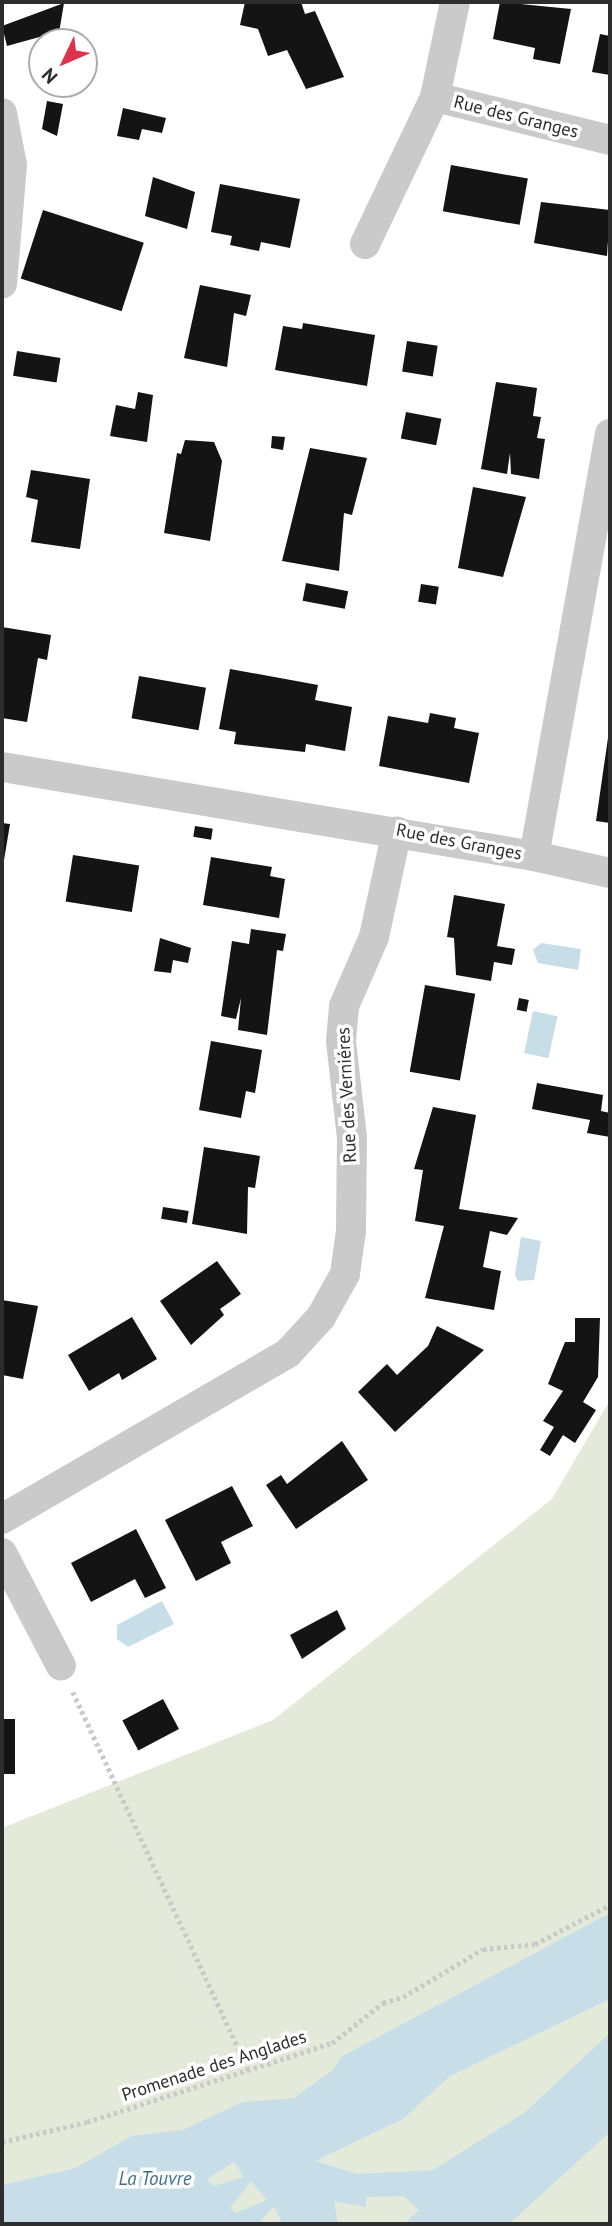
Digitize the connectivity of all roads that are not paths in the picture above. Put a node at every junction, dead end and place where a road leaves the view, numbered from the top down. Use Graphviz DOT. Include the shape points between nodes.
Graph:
graph roads {
  1 [pos="455,2"];
  2 [pos="435,97"];
  3 [pos="2,113"];
  4 [pos="610,140"];
  5 [pos="365,244"];
  6 [pos="2,284"];
  7 [pos="610,433"];
  8 [pos="2,767"];
  9 [pos="397,831"];
  10 [pos="534,856"];
  11 [pos="610,873"];
  12 [pos="2,1519"];
  13 [pos="2,1553"];
  14 [pos="61,1666"];
  1 -- 2 [label="street, Rue des Granges"];
  2 -- 4 [label="street, Rue des Granges"];
  2 -- 5 [label="street"];
  3 -- 6 [label="street" via="12,165"];
  7 -- 10 [label="street, Rue des Granges"];
  8 -- 9 [label="street, Rue des Granges"];
  9 -- 10 [label="street, Rue des Granges"];
  9 -- 12 [label="street, Rue des Verniéres" via="374,937 344,1006 351,1231 345,1274 327,1307 288,1353"];
  10 -- 11 [label="street"];
  13 -- 14 [label="street"];
}
